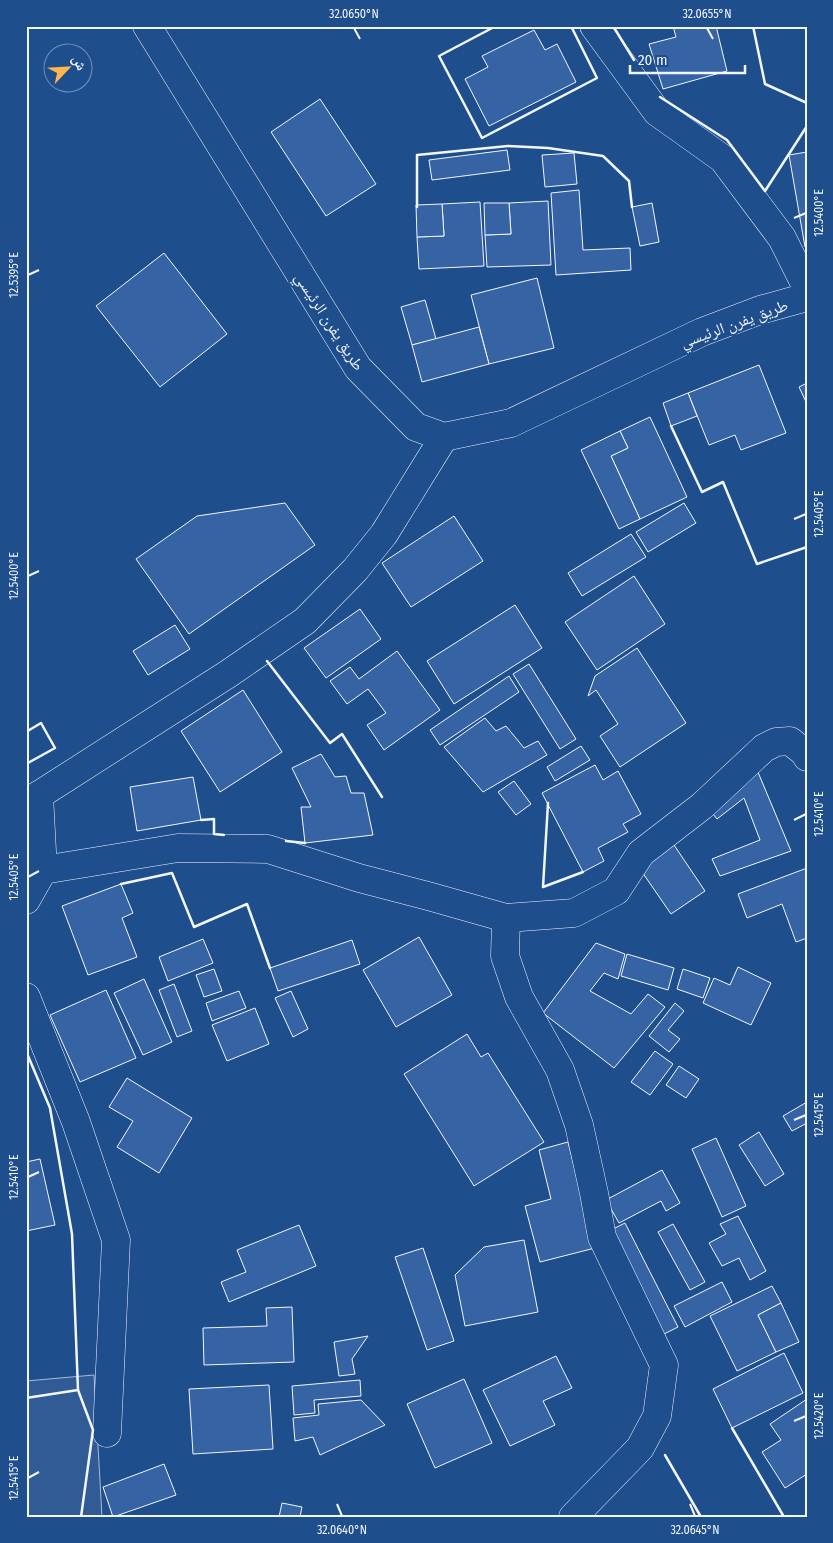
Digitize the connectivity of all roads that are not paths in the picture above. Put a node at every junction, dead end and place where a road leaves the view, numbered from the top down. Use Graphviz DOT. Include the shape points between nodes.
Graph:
graph roads {
  1 [pos="147,26"];
  2 [pos="594,26"];
  3 [pos="807,288"];
  4 [pos="807,297"];
  5 [pos="444,437"];
  6 [pos="807,757"];
  7 [pos="33,799"];
  8 [pos="43,870"];
  9 [pos="26,900"];
  10 [pos="506,918"];
  11 [pos="26,997"];
  12 [pos="107,1433"];
  13 [pos="573,1517"];
  1 -- 5 [label="street, طريق يفرن الرئيسي" via="358,368 416,427"];
  2 -- 3 [label="street" via="656,112 723,159 782,238"];
  4 -- 5 [label="street, طريق يفرن الرئيسي" via="760,310 702,332 511,423"];
  5 -- 7 [label="street" via="384,534 355,570 305,621"];
  6 -- 10 [label="street" via="790,740 764,748 702,806 641,853 616,891 598,902 574,913"];
  7 -- 8 [label="street"];
  8 -- 9 [label="street"];
  8 -- 10 [label="street" via="178,848 268,849 359,878"];
  10 -- 13 [label="street" via="505,956 519,997 560,1070 575,1116 602,1237 664,1366 657,1416 640,1448"];
  11 -- 12 [label="street" via="76,1122 116,1240"];
}
